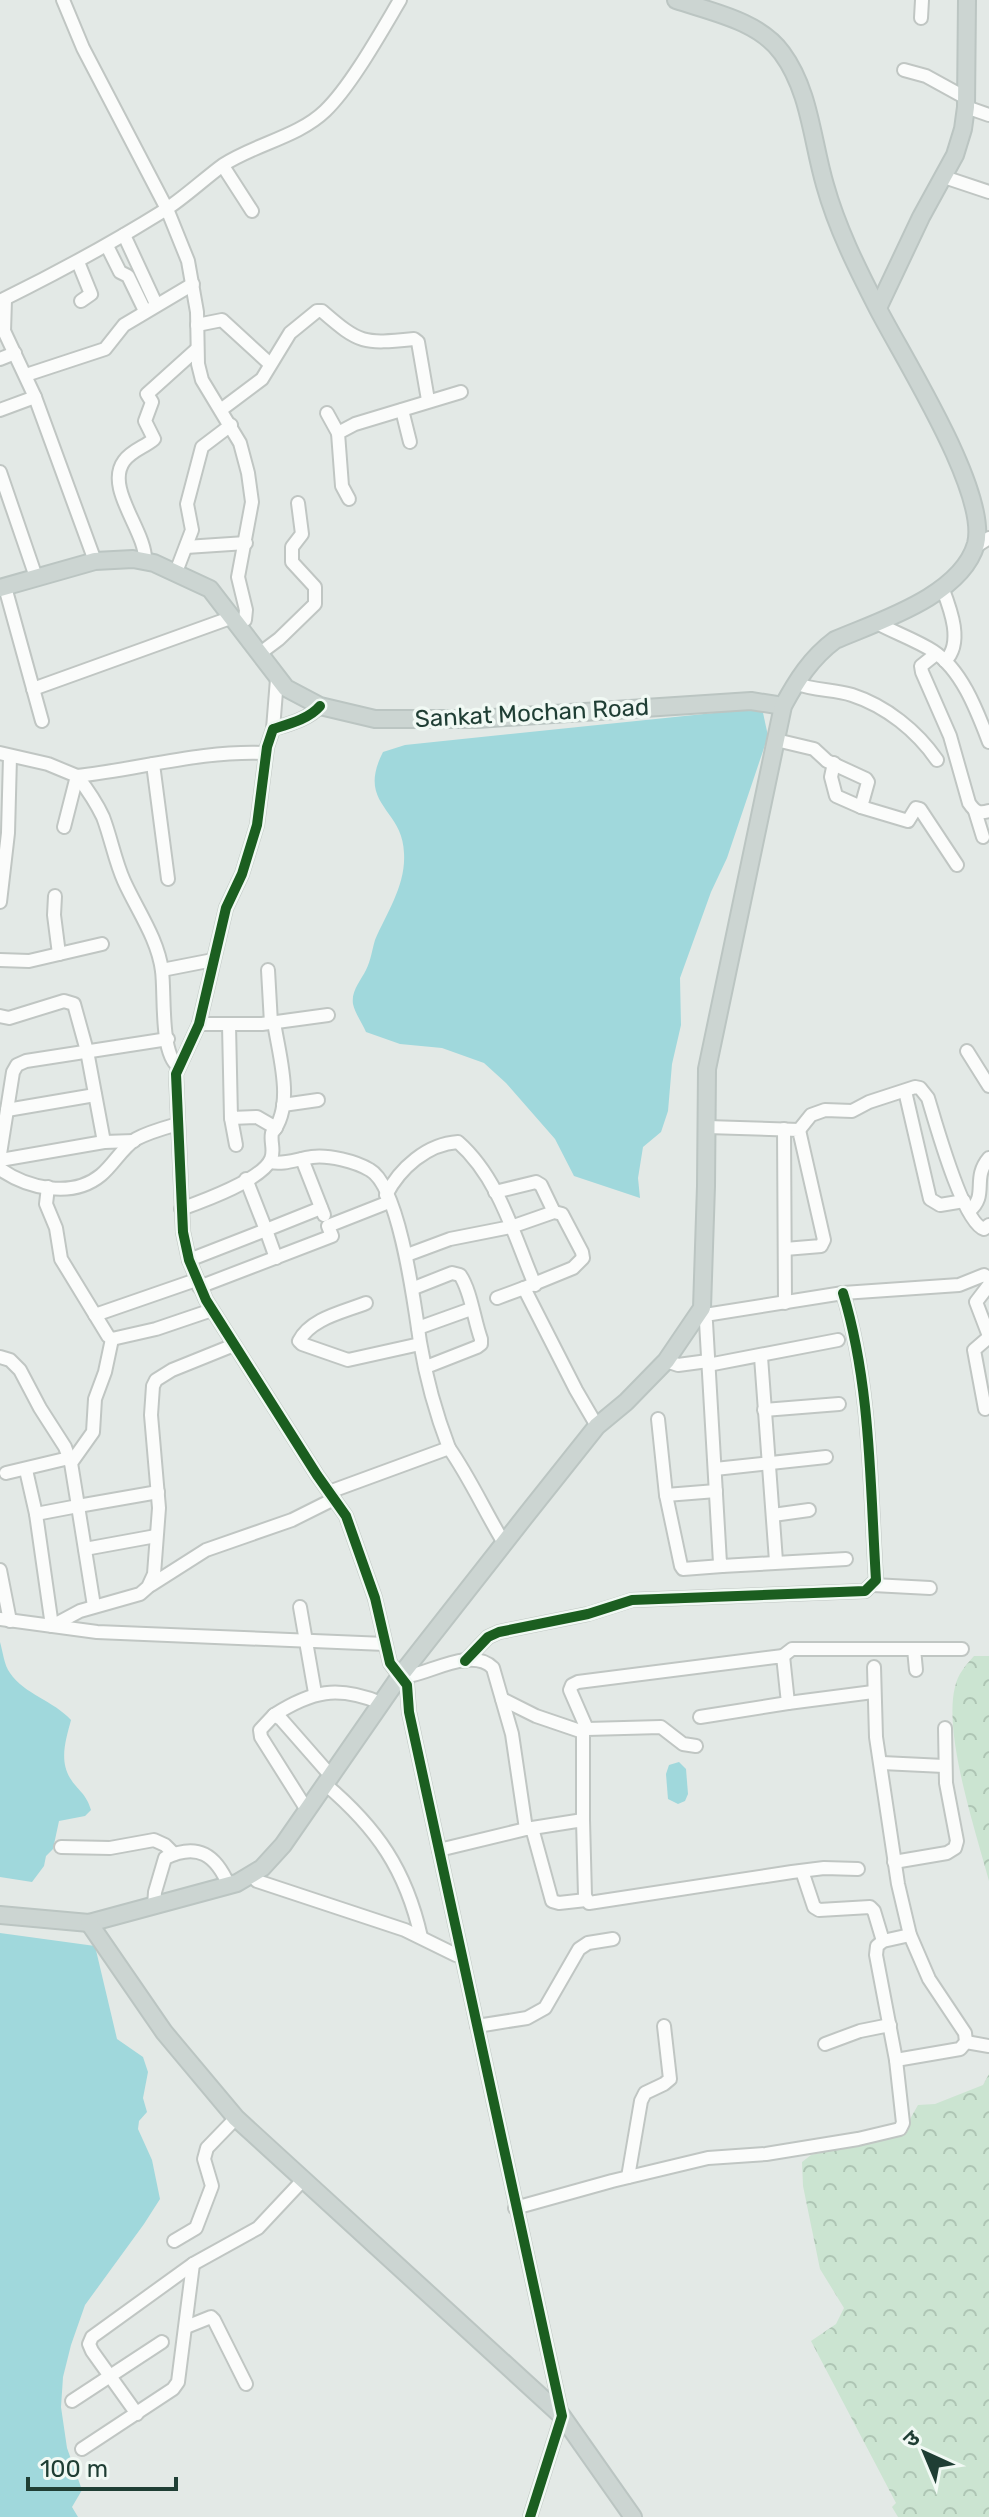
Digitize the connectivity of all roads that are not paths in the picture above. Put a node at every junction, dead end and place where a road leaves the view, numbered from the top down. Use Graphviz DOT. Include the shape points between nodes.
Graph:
graph roads {
  1 [pos="63,0"];
  2 [pos="400,0"];
  3 [pos="676,0"];
  4 [pos="922,0"];
  5 [pos="967,0"];
  6 [pos="921,18"];
  7 [pos="904,70"];
  8 [pos="966,103"];
  9 [pos="989,115"];
  10 [pos="223,166"];
  11 [pos="944,177"];
  12 [pos="989,192"];
  13 [pos="167,209"];
  14 [pos="252,211"];
  15 [pos="124,235"];
  16 [pos="107,246"];
  17 [pos="78,262"];
  18 [pos="193,284"];
  19 [pos="2,300"];
  20 [pos="81,301"];
  21 [pos="151,307"];
  22 [pos="878,308"];
  23 [pos="197,325"];
  24 [pos="2,329"];
  25 [pos="197,349"];
  26 [pos="15,353"];
  27 [pos="0,359"];
  28 [pos="270,364"];
  29 [pos="26,375"];
  30 [pos="461,392"];
  31 [pos="35,397"];
  32 [pos="428,400"];
  33 [pos="222,409"];
  34 [pos="0,410"];
  35 [pos="402,410"];
  36 [pos="327,413"];
  37 [pos="231,425"];
  38 [pos="338,433"];
  39 [pos="410,442"];
  40 [pos="0,472"];
  41 [pos="349,499"];
  42 [pos="298,503"];
  43 [pos="982,542"];
  44 [pos="246,543"];
  45 [pos="186,547"];
  46 [pos="95,561"];
  47 [pos="145,561"];
  48 [pos="176,572"];
  49 [pos="36,577"];
  50 [pos="3,587"];
  51 [pos="942,587"];
  52 [pos="236,621"];
  53 [pos="875,622"];
  54 [pos="259,654"];
  55 [pos="941,657"];
  56 [pos="795,683"];
  57 [pos="281,684"];
  58 [pos="33,689"];
  59 [pos="320,706"];
  60 [pos="783,706"];
  61 [pos="42,721"];
  62 [pos="273,729"];
  63 [pos="776,740"];
  64 [pos="989,742"];
  65 [pos="266,753"];
  66 [pos="5,755"];
  67 [pos="937,760"];
  68 [pos="834,763"];
  69 [pos="153,764"];
  70 [pos="77,776"];
  71 [pos="861,807"];
  72 [pos="975,811"];
  73 [pos="989,811"];
  74 [pos="64,827"];
  75 [pos="983,837"];
  76 [pos="957,865"];
  77 [pos="168,879"];
  78 [pos="55,896"];
  79 [pos="0,899"];
  80 [pos="102,944"];
  81 [pos="59,954"];
  82 [pos="0,960"];
  83 [pos="213,960"];
  84 [pos="162,970"];
  85 [pos="268,970"];
  86 [pos="328,1015"];
  87 [pos="0,1016"];
  88 [pos="272,1022"];
  89 [pos="199,1024"];
  90 [pos="229,1025"];
  91 [pos="168,1039"];
  92 [pos="87,1051"];
  93 [pos="967,1051"];
  94 [pos="178,1066"];
  95 [pos="989,1086"];
  96 [pos="905,1091"];
  97 [pos="95,1095"];
  98 [pos="318,1100"];
  99 [pos="283,1105"];
  100 [pos="7,1110"];
  101 [pos="231,1118"];
  102 [pos="178,1124"];
  103 [pos="707,1127"];
  104 [pos="276,1128"];
  105 [pos="784,1129"];
  106 [pos="799,1130"];
  107 [pos="134,1141"];
  108 [pos="104,1142"];
  109 [pos="236,1145"];
  110 [pos="0,1154"];
  111 [pos="989,1158"];
  112 [pos="302,1159"];
  113 [pos="0,1160"];
  114 [pos="270,1162"];
  115 [pos="407,1166"];
  116 [pos="0,1169"];
  117 [pos="373,1171"];
  118 [pos="246,1179"];
  119 [pos="48,1187"];
  120 [pos="495,1192"];
  121 [pos="388,1198"];
  122 [pos="966,1206"];
  123 [pos="321,1208"];
  124 [pos="181,1209"];
  125 [pos="554,1212"];
  126 [pos="989,1225"];
  127 [pos="328,1226"];
  128 [pos="511,1227"];
  129 [pos="266,1230"];
  130 [pos="785,1249"];
  131 [pos="407,1255"];
  132 [pos="276,1258"];
  133 [pos="189,1260"];
  134 [pos="988,1278"];
  135 [pos="197,1284"];
  136 [pos="529,1286"];
  137 [pos="414,1288"];
  138 [pos="843,1293"];
  139 [pos="497,1298"];
  140 [pos="366,1303"];
  141 [pos="785,1303"];
  142 [pos="471,1309"];
  143 [pos="212,1310"];
  144 [pos="704,1312"];
  145 [pos="95,1315"];
  146 [pos="418,1328"];
  147 [pos="989,1336"];
  148 [pos="112,1339"];
  149 [pos="838,1340"];
  150 [pos="420,1344"];
  151 [pos="234,1345"];
  152 [pos="0,1357"];
  153 [pos="761,1357"];
  154 [pos="666,1361"];
  155 [pos="708,1363"];
  156 [pos="426,1367"];
  157 [pos="839,1404"];
  158 [pos="985,1409"];
  159 [pos="764,1410"];
  160 [pos="658,1419"];
  161 [pos="597,1426"];
  162 [pos="449,1448"];
  163 [pos="826,1457"];
  164 [pos="70,1460"];
  165 [pos="769,1464"];
  166 [pos="715,1469"];
  167 [pos="26,1470"];
  168 [pos="6,1473"];
  169 [pos="716,1491"];
  170 [pos="158,1492"];
  171 [pos="666,1495"];
  172 [pos="332,1496"];
  173 [pos="78,1506"];
  174 [pos="809,1510"];
  175 [pos="36,1514"];
  176 [pos="773,1515"];
  177 [pos="156,1536"];
  178 [pos="504,1543"];
  179 [pos="85,1549"];
  180 [pos="846,1559"];
  181 [pos="776,1561"];
  182 [pos="722,1566"];
  183 [pos="0,1570"];
  184 [pos="873,1585"];
  185 [pos="148,1587"];
  186 [pos="930,1588"];
  187 [pos="94,1606"];
  188 [pos="300,1607"];
  189 [pos="5,1620"];
  190 [pos="52,1626"];
  191 [pos="307,1642"];
  192 [pos="385,1644"];
  193 [pos="914,1649"];
  194 [pos="962,1649"];
  195 [pos="783,1656"];
  196 [pos="465,1661"];
  197 [pos="874,1667"];
  198 [pos="916,1670"];
  199 [pos="407,1676"];
  200 [pos="873,1692"];
  201 [pos="315,1693"];
  202 [pos="502,1699"];
  203 [pos="381,1703"];
  204 [pos="788,1703"];
  205 [pos="274,1715"];
  206 [pos="700,1717"];
  207 [pos="945,1728"];
  208 [pos="585,1731"];
  209 [pos="696,1746"];
  210 [pos="882,1763"];
  211 [pos="944,1766"];
  212 [pos="328,1780"];
  213 [pos="307,1810"];
  214 [pos="583,1820"];
  215 [pos="529,1828"];
  216 [pos="61,1847"];
  217 [pos="439,1850"];
  218 [pos="174,1854"];
  219 [pos="894,1862"];
  220 [pos="858,1869"];
  221 [pos="802,1871"];
  222 [pos="252,1876"];
  223 [pos="229,1886"];
  224 [pos="586,1900"];
  225 [pos="154,1906"];
  226 [pos="0,1915"];
  227 [pos="89,1923"];
  228 [pos="910,1935"];
  229 [pos="421,1937"];
  230 [pos="613,1939"];
  231 [pos="883,1941"];
  232 [pos="461,1955"];
  233 [pos="890,2025"];
  234 [pos="477,2026"];
  235 [pos="664,2026"];
  236 [pos="966,2042"];
  237 [pos="825,2044"];
  238 [pos="989,2046"];
  239 [pos="896,2060"];
  240 [pos="236,2118"];
  241 [pos="628,2177"];
  242 [pos="303,2180"];
  243 [pos="515,2208"];
  244 [pos="174,2241"];
  245 [pos="193,2264"];
  246 [pos="186,2327"];
  247 [pos="162,2342"];
  248 [pos="110,2377"];
  249 [pos="246,2384"];
  250 [pos="72,2401"];
  251 [pos="137,2414"];
  252 [pos="562,2416"];
  253 [pos="82,2449"];
  254 [pos="530,2517"];
  255 [pos="633,2517"];
  1 -- 13 [label="street"];
  2 -- 10 [label="street" via="322,115"];
  3 -- 22 [label="main road" via="754,29 782,53 800,83 842,235"];
  4 -- 6 [label="street"];
  5 -- 8 [label="main road"];
  7 -- 8 [label="street" via="926,76"];
  8 -- 9 [label="street"];
  8 -- 11 [label="main road" via="955,155"];
  10 -- 13 [label="street"];
  10 -- 14 [label="street"];
  11 -- 12 [label="street"];
  11 -- 22 [label="main road"];
  13 -- 15 [label="street"];
  13 -- 18 [label="street"];
  15 -- 16 [label="street"];
  15 -- 21 [label="street"];
  16 -- 17 [label="street"];
  16 -- 21 [label="street" via="120,272"];
  17 -- 19 [label="street"];
  17 -- 20 [label="street" via="91,294"];
  18 -- 21 [label="street"];
  18 -- 23 [label="street"];
  19 -- 24 [label="street"];
  21 -- 29 [label="street" via="124,325 105,349"];
  22 -- 43 [label="main road" via="959,462"];
  23 -- 25 [label="street"];
  23 -- 28 [label="street" via="222,320"];
  24 -- 26 [label="street"];
  25 -- 33 [label="street" via="202,380"];
  25 -- 47 [label="street" via="147,394 152,402 145,421 154,439 120,468 121,492"];
  26 -- 27 [label="street"];
  26 -- 29 [label="street"];
  28 -- 32 [label="street" via="290,333 322,311 358,339 418,342"];
  28 -- 33 [label="street" via="262,379"];
  29 -- 31 [label="street"];
  30 -- 32 [label="street"];
  31 -- 34 [label="street"];
  31 -- 46 [label="street"];
  32 -- 35 [label="street"];
  33 -- 37 [label="street"];
  35 -- 38 [label="street"];
  35 -- 39 [label="street"];
  36 -- 38 [label="street"];
  37 -- 44 [label="street" via="252,502"];
  37 -- 45 [label="street" via="202,447 187,504 192,530"];
  38 -- 41 [label="street" via="342,486"];
  40 -- 49 [label="street"];
  42 -- 54 [label="street" via="302,534 292,547 292,562 315,587 315,604"];
  43 -- 51 [label="main road" via="961,572"];
  44 -- 45 [label="street"];
  44 -- 52 [label="street" via="238,577 245,620"];
  45 -- 48 [label="street"];
  46 -- 47 [label="main road"];
  46 -- 49 [label="main road"];
  47 -- 48 [label="main road"];
  48 -- 52 [label="main road" via="210,589"];
  49 -- 50 [label="main road"];
  50 -- 58 [label="street"];
  51 -- 53 [label="main road"];
  51 -- 55 [label="street" via="954,645 953,652"];
  52 -- 54 [label="main road"];
  52 -- 58 [label="street"];
  53 -- 55 [label="street"];
  53 -- 56 [label="main road" via="835,640"];
  54 -- 57 [label="main road"];
  55 -- 64 [label="street" via="966,690"];
  55 -- 72 [label="street" via="921,666 922,672"];
  56 -- 60 [label="main road"];
  56 -- 67 [label="street" via="866,701 908,727"];
  57 -- 59 [label="main road, Sankat Mochan Road"];
  57 -- 62 [label="street"];
  58 -- 61 [label="street"];
  59 -- 60 [label="main road, Sankat Mochan Road" via="375,719 408,720 751,701"];
  59 -- 62 [label="street"];
  60 -- 63 [label="main road"];
  62 -- 65 [label="street"];
  63 -- 68 [label="street" via="814,749"];
  63 -- 103 [label="main road" via="707,1069"];
  65 -- 69 [label="street" via="219,752"];
  65 -- 83 [label="street" via="257,825"];
  66 -- 70 [label="street"];
  66 -- 79 [label="street" via="8,833"];
  68 -- 71 [label="street" via="836,796"];
  68 -- 71 [label="street" via="868,782"];
  69 -- 70 [label="street"];
  69 -- 77 [label="street"];
  70 -- 74 [label="street"];
  70 -- 84 [label="street" via="103,819"];
  71 -- 76 [label="street" via="908,821 920,809"];
  72 -- 73 [label="street"];
  72 -- 75 [label="street"];
  78 -- 81 [label="street"];
  80 -- 81 [label="street"];
  81 -- 82 [label="street"];
  83 -- 84 [label="street"];
  83 -- 89 [label="street"];
  84 -- 91 [label="street"];
  85 -- 88 [label="street"];
  86 -- 88 [label="street"];
  87 -- 92 [label="street" via="68,1001 77,1011"];
  88 -- 90 [label="street"];
  88 -- 99 [label="street"];
  89 -- 90 [label="street"];
  89 -- 94 [label="street"];
  90 -- 101 [label="street"];
  91 -- 92 [label="street"];
  91 -- 94 [label="street"];
  92 -- 97 [label="street"];
  92 -- 100 [label="street" via="17,1065"];
  93 -- 95 [label="street"];
  94 -- 102 [label="street"];
  96 -- 106 [label="street" via="852,1111 811,1115"];
  96 -- 122 [label="street" via="925,1091"];
  96 -- 122 [label="street" via="930,1199"];
  97 -- 100 [label="street"];
  97 -- 108 [label="street"];
  98 -- 99 [label="street"];
  99 -- 104 [label="street"];
  100 -- 110 [label="street"];
  101 -- 104 [label="street" via="257,1117"];
  101 -- 109 [label="street"];
  102 -- 107 [label="street"];
  102 -- 124 [label="street"];
  103 -- 105 [label="street"];
  103 -- 144 [label="main road"];
  104 -- 114 [label="street"];
  105 -- 106 [label="street"];
  105 -- 130 [label="street"];
  106 -- 130 [label="street" via="824,1240 821,1246"];
  107 -- 108 [label="street"];
  107 -- 119 [label="street" via="89,1183"];
  108 -- 113 [label="street"];
  111 -- 122 [label="street" via="982,1168 983,1199 979,1205"];
  112 -- 114 [label="street"];
  112 -- 117 [label="street" via="327,1156"];
  112 -- 123 [label="street"];
  114 -- 118 [label="street"];
  115 -- 117 [label="street"];
  115 -- 120 [label="street" via="444,1143 458,1142"];
  115 -- 121 [label="street" via="395,1176"];
  116 -- 119 [label="street" via="20,1182"];
  117 -- 121 [label="street"];
  118 -- 124 [label="street"];
  118 -- 129 [label="street"];
  119 -- 145 [label="street" via="46,1204 58,1252"];
  120 -- 125 [label="street" via="536,1182"];
  120 -- 128 [label="street"];
  121 -- 127 [label="street"];
  121 -- 131 [label="street"];
  122 -- 126 [label="street" via="978,1227"];
  123 -- 127 [label="street"];
  123 -- 129 [label="street"];
  124 -- 133 [label="street"];
  125 -- 128 [label="street"];
  125 -- 136 [label="street" via="562,1214 583,1258 573,1268"];
  127 -- 132 [label="street" via="332,1236"];
  128 -- 131 [label="street" via="450,1239"];
  128 -- 136 [label="street"];
  129 -- 132 [label="street"];
  129 -- 133 [label="street"];
  130 -- 141 [label="street"];
  131 -- 137 [label="street"];
  132 -- 135 [label="street"];
  133 -- 135 [label="street"];
  134 -- 138 [label="street" via="944,1287"];
  134 -- 147 [label="street" via="976,1302"];
  135 -- 143 [label="street"];
  135 -- 145 [label="street"];
  136 -- 139 [label="street"];
  136 -- 161 [label="street"];
  137 -- 142 [label="street" via="456,1273 466,1284"];
  137 -- 146 [label="street"];
  138 -- 141 [label="street"];
  138 -- 184 [label="street" via="861,1377"];
  140 -- 150 [label="street" via="313,1325 299,1341 348,1360"];
  141 -- 144 [label="street"];
  142 -- 146 [label="street"];
  142 -- 156 [label="street" via="481,1344"];
  143 -- 148 [label="street"];
  143 -- 151 [label="street"];
  144 -- 154 [label="main road"];
  144 -- 155 [label="street"];
  145 -- 148 [label="street"];
  146 -- 150 [label="street"];
  147 -- 158 [label="street" via="974,1350"];
  148 -- 164 [label="street" via="95,1399 93,1432"];
  149 -- 153 [label="street"];
  150 -- 156 [label="street"];
  151 -- 170 [label="street" via="156,1380 151,1407"];
  151 -- 172 [label="street"];
  152 -- 164 [label="street" via="20,1370"];
  153 -- 155 [label="street"];
  153 -- 159 [label="street"];
  154 -- 155 [label="street"];
  154 -- 161 [label="main road"];
  155 -- 166 [label="street"];
  156 -- 162 [label="street"];
  157 -- 159 [label="street"];
  159 -- 165 [label="street"];
  160 -- 171 [label="street"];
  161 -- 178 [label="main road"];
  162 -- 172 [label="street"];
  162 -- 178 [label="street"];
  163 -- 165 [label="street"];
  164 -- 167 [label="street"];
  164 -- 173 [label="street"];
  165 -- 166 [label="street"];
  165 -- 176 [label="street"];
  166 -- 169 [label="street"];
  167 -- 168 [label="street"];
  167 -- 175 [label="street"];
  169 -- 171 [label="street"];
  169 -- 182 [label="street"];
  170 -- 173 [label="street"];
  170 -- 177 [label="street"];
  171 -- 182 [label="street" via="683,1569"];
  172 -- 185 [label="street" via="292,1520 206,1550"];
  172 -- 192 [label="street" via="346,1516"];
  173 -- 175 [label="street"];
  173 -- 179 [label="street"];
  174 -- 176 [label="street"];
  175 -- 190 [label="street"];
  176 -- 181 [label="street"];
  177 -- 179 [label="street"];
  177 -- 185 [label="street"];
  178 -- 199 [label="main road"];
  179 -- 187 [label="street"];
  180 -- 181 [label="street"];
  181 -- 182 [label="street"];
  183 -- 189 [label="street"];
  184 -- 186 [label="street"];
  184 -- 196 [label="street" via="865,1591 632,1600 499,1632"];
  185 -- 187 [label="street"];
  187 -- 190 [label="street"];
  188 -- 191 [label="street"];
  189 -- 190 [label="street"];
  190 -- 191 [label="street"];
  191 -- 192 [label="street"];
  191 -- 201 [label="street"];
  192 -- 199 [label="street" via="390,1663"];
  193 -- 194 [label="street"];
  193 -- 195 [label="street" via="792,1649"];
  193 -- 198 [label="street"];
  195 -- 204 [label="street"];
  195 -- 208 [label="street" via="578,1682 570,1690"];
  196 -- 199 [label="street"];
  196 -- 202 [label="street" via="493,1668"];
  197 -- 200 [label="street"];
  199 -- 203 [label="main road"];
  199 -- 217 [label="street" via="409,1712"];
  200 -- 204 [label="street"];
  200 -- 210 [label="street"];
  201 -- 203 [label="street"];
  201 -- 205 [label="street"];
  202 -- 208 [label="street"];
  202 -- 215 [label="street"];
  203 -- 212 [label="main road"];
  204 -- 206 [label="street"];
  205 -- 212 [label="street"];
  205 -- 213 [label="street" via="260,1730 261,1737"];
  207 -- 211 [label="street"];
  208 -- 209 [label="street" via="661,1727 683,1744"];
  208 -- 214 [label="street"];
  210 -- 211 [label="street"];
  210 -- 219 [label="street"];
  211 -- 219 [label="street" via="955,1848"];
  212 -- 213 [label="main road"];
  212 -- 229 [label="street" via="394,1860"];
  213 -- 222 [label="main road"];
  214 -- 215 [label="street"];
  214 -- 224 [label="street"];
  215 -- 217 [label="street"];
  215 -- 224 [label="street" via="552,1901"];
  216 -- 218 [label="street" via="110,1848 154,1840"];
  217 -- 232 [label="street"];
  218 -- 223 [label="street" via="208,1855"];
  218 -- 225 [label="street" via="165,1858"];
  219 -- 228 [label="street"];
  220 -- 221 [label="street"];
  221 -- 224 [label="street"];
  221 -- 231 [label="street" via="814,1907 870,1907"];
  222 -- 223 [label="main road"];
  222 -- 229 [label="street"];
  223 -- 225 [label="main road"];
  225 -- 227 [label="main road"];
  226 -- 227 [label="main road"];
  227 -- 240 [label="main road" via="164,2032"];
  228 -- 231 [label="street"];
  228 -- 236 [label="street"];
  229 -- 232 [label="street"];
  230 -- 234 [label="street" via="579,1949 545,2008 527,2018"];
  231 -- 233 [label="street" via="876,1955"];
  232 -- 234 [label="street"];
  233 -- 237 [label="street"];
  233 -- 239 [label="street"];
  234 -- 243 [label="street"];
  235 -- 241 [label="street" via="670,2079 641,2101"];
  236 -- 238 [label="street"];
  236 -- 239 [label="street" via="960,2049"];
  239 -- 241 [label="street" via="900,2129 766,2154 708,2158"];
  240 -- 242 [label="main road"];
  240 -- 244 [label="street" via="207,2148 204,2159 212,2186 196,2228"];
  241 -- 243 [label="street"];
  242 -- 245 [label="street" via="258,2228"];
  242 -- 252 [label="main road"];
  243 -- 252 [label="street"];
  245 -- 246 [label="street"];
  245 -- 248 [label="street" via="92,2337 92,2351"];
  246 -- 249 [label="street" via="211,2317"];
  246 -- 251 [label="street" via="178,2382"];
  247 -- 248 [label="street"];
  248 -- 250 [label="street"];
  248 -- 251 [label="street"];
  251 -- 253 [label="street"];
  252 -- 254 [label="street"];
  252 -- 255 [label="main road"];
}
